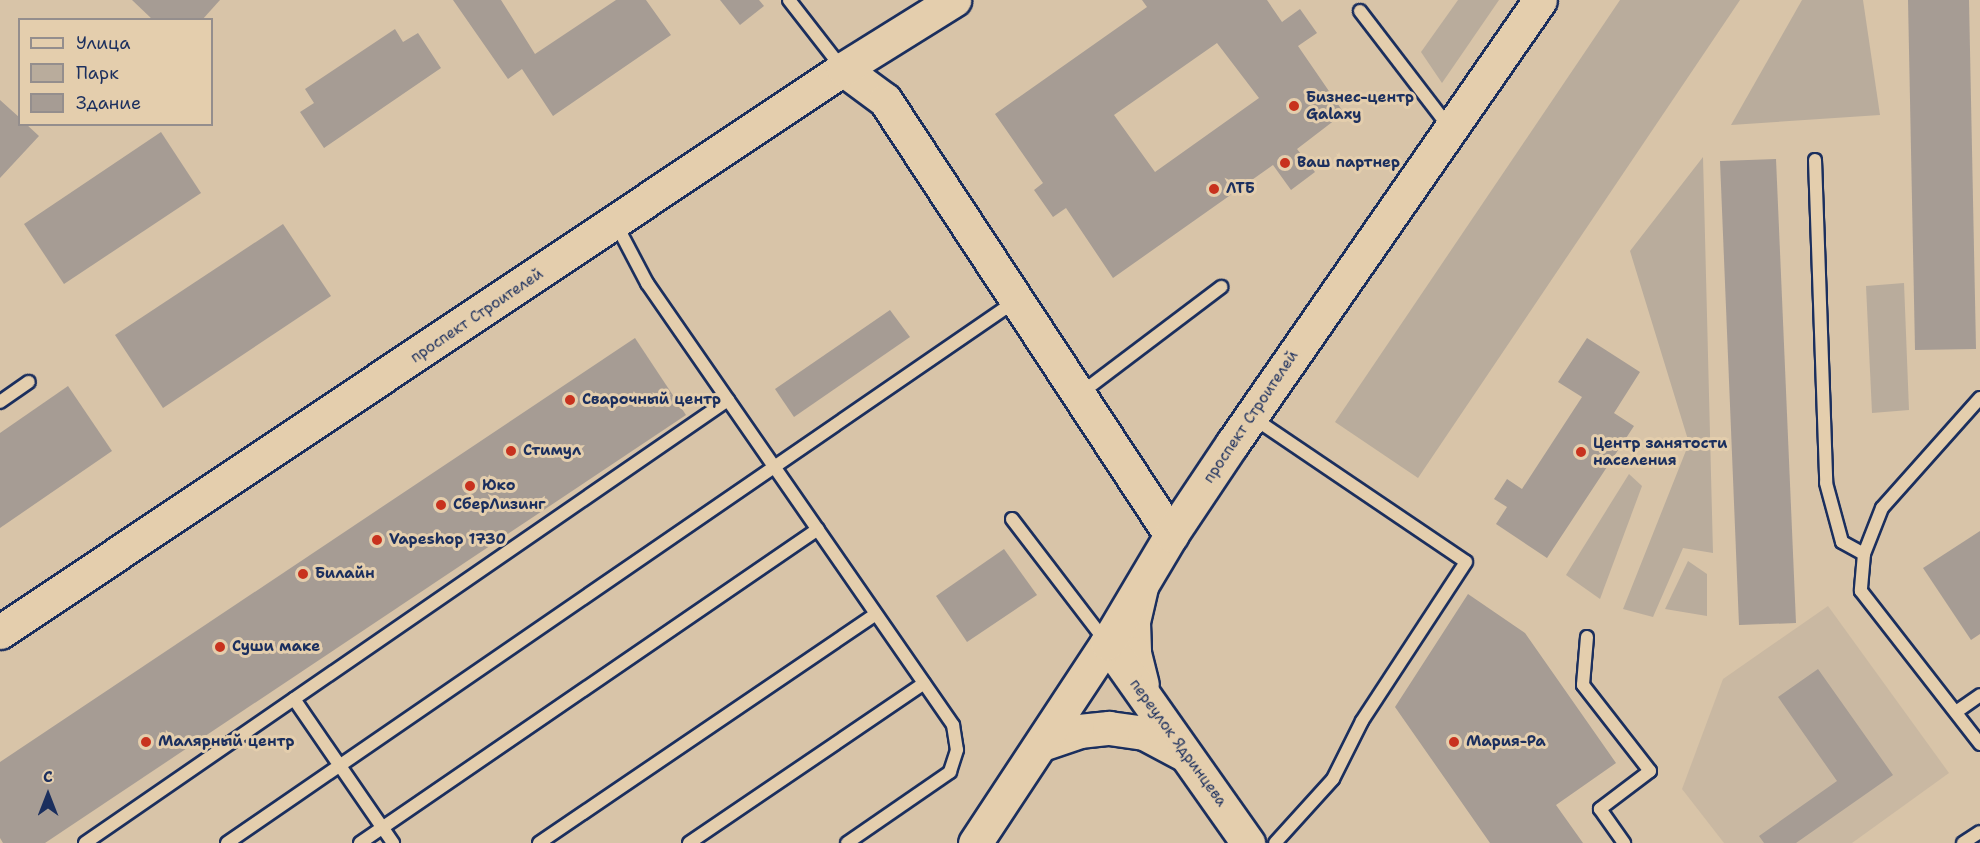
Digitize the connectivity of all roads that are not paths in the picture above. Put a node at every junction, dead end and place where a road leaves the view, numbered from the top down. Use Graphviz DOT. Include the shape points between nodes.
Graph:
graph roads {
  1 [pos="789,0"];
  2 [pos="954,0"];
  3 [pos="1540,0"];
  4 [pos="1360,11"];
  5 [pos="843,69"];
  6 [pos="1450,128"];
  7 [pos="1815,160"];
  8 [pos="616,224"];
  9 [pos="1221,287"];
  10 [pos="1017,300"];
  11 [pos="29,382"];
  12 [pos="1080,394"];
  13 [pos="1980,398"];
  14 [pos="728,400"];
  15 [pos="0,402"];
  16 [pos="1251,417"];
  17 [pos="774,467"];
  18 [pos="1012,519"];
  19 [pos="818,529"];
  20 [pos="1171,535"];
  21 [pos="1864,554"];
  22 [pos="1141,586"];
  23 [pos="876,614"];
  24 [pos="0,632"];
  25 [pos="1587,637"];
  26 [pos="1107,644"];
  27 [pos="924,683"];
  28 [pos="1980,695"];
  29 [pos="294,699"];
  30 [pos="1149,705"];
  31 [pos="1956,712"];
  32 [pos="1042,744"];
  33 [pos="1980,744"];
  34 [pos="1188,756"];
  35 [pos="340,765"];
  36 [pos="383,828"];
  37 [pos="1980,832"];
  38 [pos="86,843"];
  39 [pos="226,843"];
  40 [pos="360,843"];
  41 [pos="393,843"];
  42 [pos="539,843"];
  43 [pos="689,843"];
  44 [pos="847,843"];
  45 [pos="975,843"];
  46 [pos="1248,843"];
  47 [pos="1275,843"];
  48 [pos="1624,843"];
  49 [pos="1963,843"];
  1 -- 5 [label="lane"];
  2 -- 5 [label="main road, проспект Строителей"];
  3 -- 6 [label="main road, проспект Строителей"];
  4 -- 6 [label="lane"];
  5 -- 8 [label="main road, проспект Строителей"];
  5 -- 10 [label="main road" via="885,100"];
  6 -- 16 [label="main road, проспект Строителей"];
  7 -- 21 [label="lane" via="1826,483 1842,542"];
  8 -- 14 [label="lane" via="647,283"];
  8 -- 24 [label="main road, проспект Строителей"];
  9 -- 12 [label="lane"];
  10 -- 12 [label="main road"];
  10 -- 17 [label="lane"];
  11 -- 15 [label="lane"];
  12 -- 20 [label="main road"];
  13 -- 21 [label="lane" via="1882,508"];
  14 -- 17 [label="lane"];
  14 -- 29 [label="lane"];
  16 -- 20 [label="main road, проспект Строителей"];
  16 -- 47 [label="lane" via="1466,562 1362,721 1333,779"];
  17 -- 19 [label="lane"];
  17 -- 35 [label="lane"];
  18 -- 26 [label="lane"];
  19 -- 23 [label="lane"];
  19 -- 36 [label="lane"];
  20 -- 22 [label="main road, проспект Строителей"];
  21 -- 31 [label="lane" via="1861,591"];
  22 -- 26 [label="main road, проспект Строителей"];
  22 -- 30 [label="main road" via="1133,622 1134,653"];
  23 -- 27 [label="lane"];
  23 -- 42 [label="lane"];
  25 -- 48 [label="lane" via="1584,685 1650,771 1600,809"];
  26 -- 30 [label="main road, переулок Ядринцева"];
  26 -- 32 [label="main road, проспект Строителей"];
  27 -- 43 [label="lane"];
  27 -- 44 [label="lane" via="953,725 957,750 950,772"];
  28 -- 31 [label="lane"];
  29 -- 35 [label="lane"];
  29 -- 38 [label="lane"];
  30 -- 34 [label="main road, переулок Ядринцева"];
  31 -- 33 [label="lane"];
  32 -- 34 [label="main road" via="1079,731 1109,728 1144,733"];
  32 -- 45 [label="main road, проспект Строителей"];
  34 -- 46 [label="main road, переулок Ядринцева"];
  35 -- 36 [label="lane"];
  35 -- 39 [label="lane"];
  36 -- 40 [label="lane"];
  36 -- 41 [label="lane"];
  37 -- 49 [label="lane"];
}
